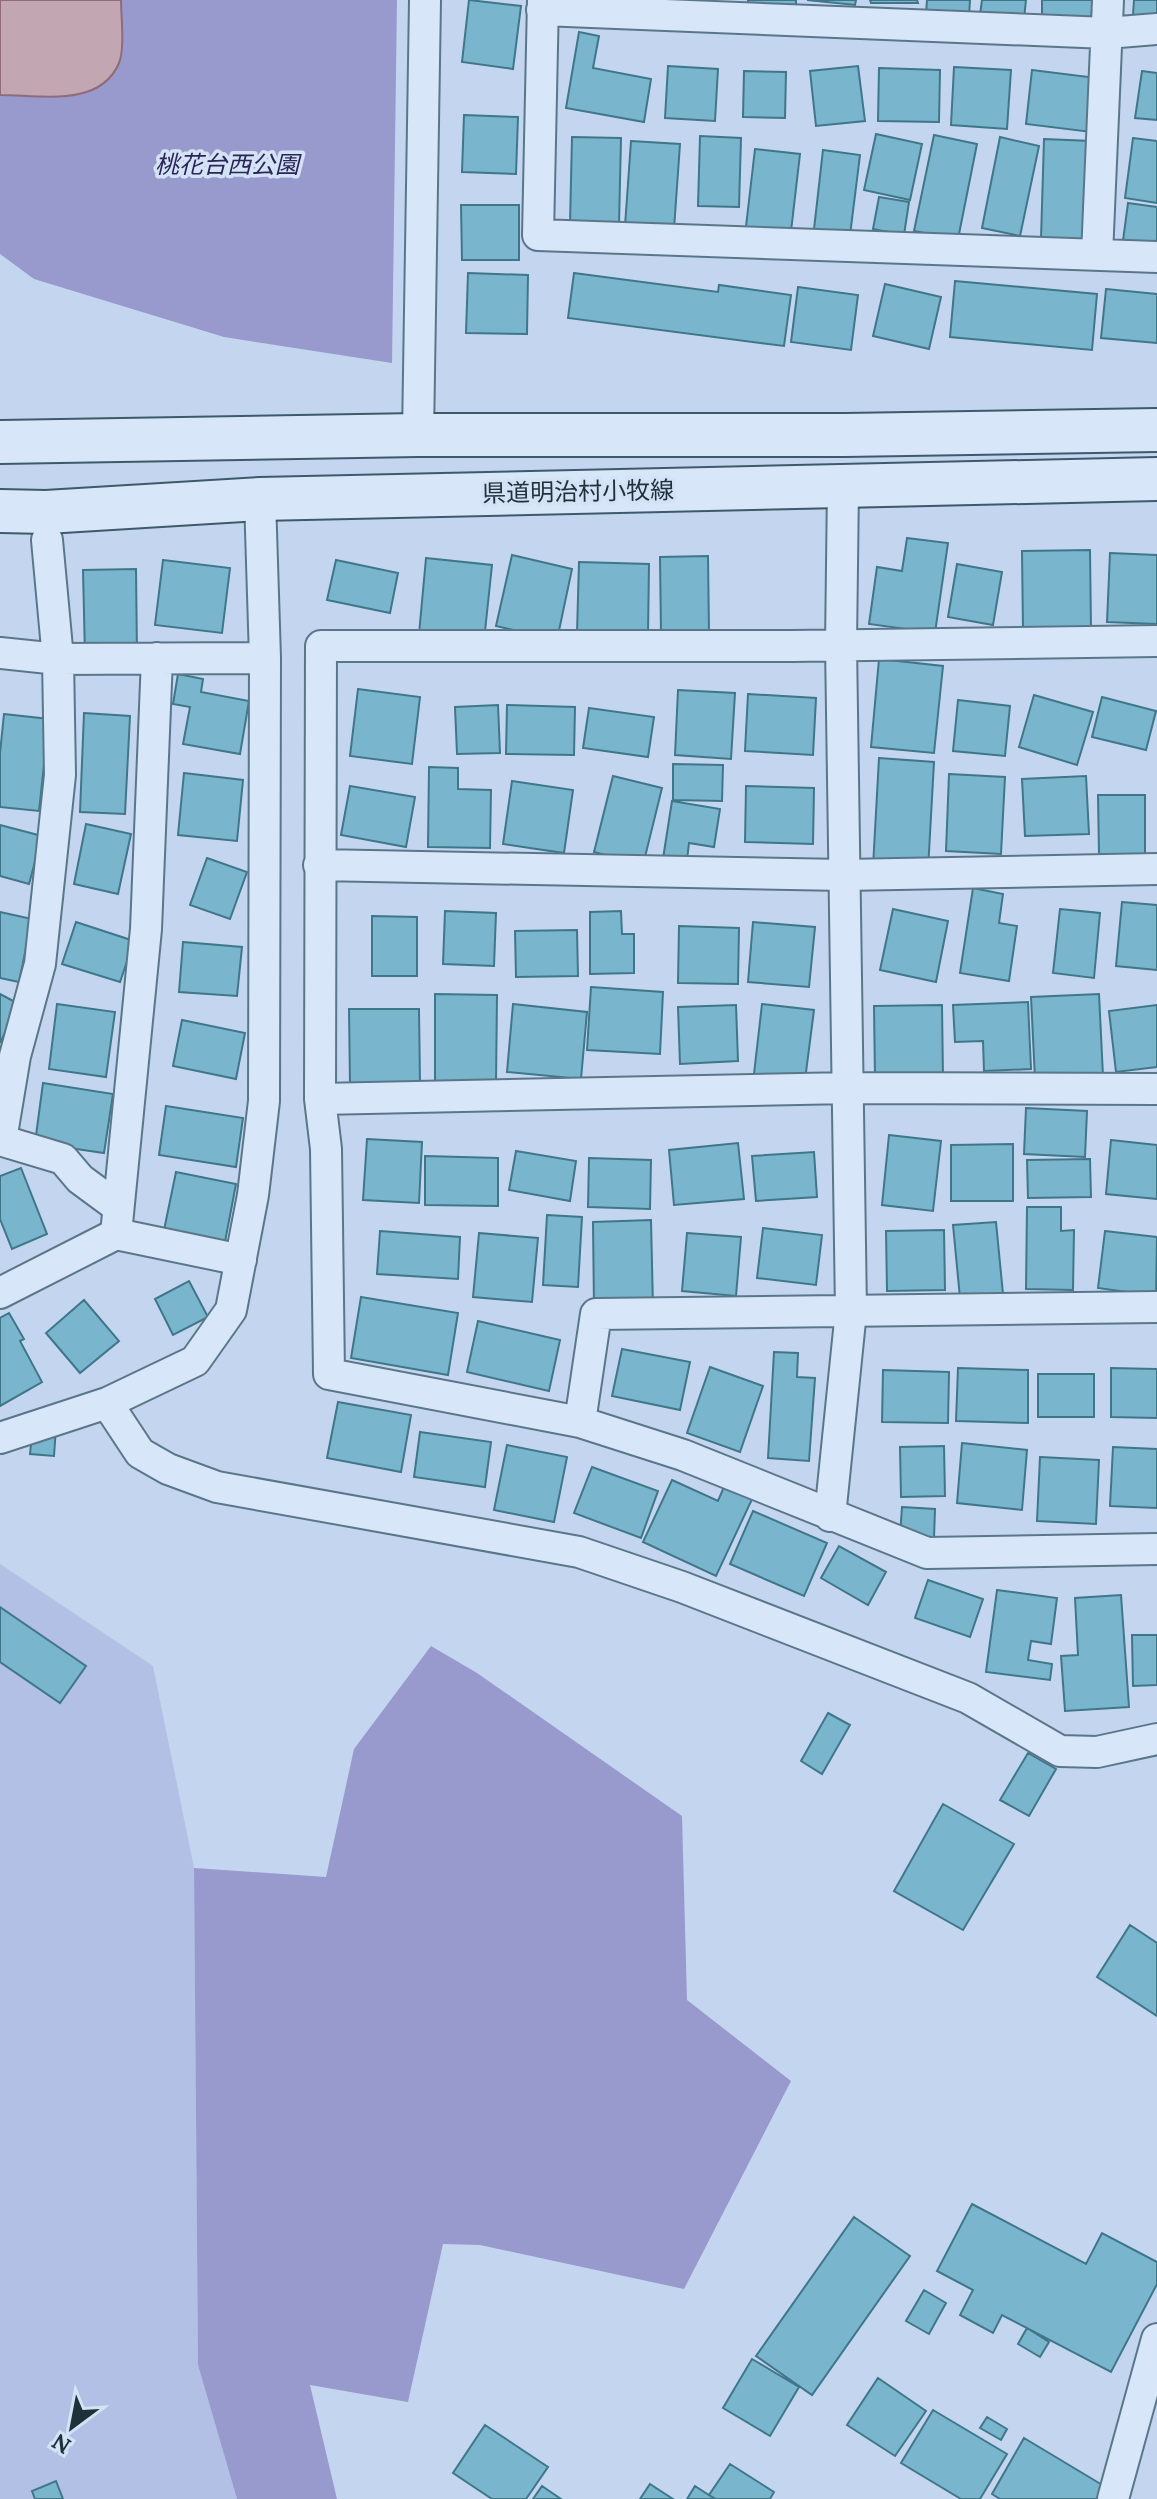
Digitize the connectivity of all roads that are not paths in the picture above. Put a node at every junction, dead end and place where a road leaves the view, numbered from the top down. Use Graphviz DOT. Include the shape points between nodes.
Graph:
graph roads {
  1 [pos="425,0"];
  2 [pos="1108,0"];
  3 [pos="543,5"];
  4 [pos="1157,29"];
  5 [pos="1107,33"];
  6 [pos="1097,255"];
  7 [pos="1157,257"];
  8 [pos="1157,430"];
  9 [pos="418,435"];
  10 [pos="0,442"];
  11 [pos="1157,479"];
  12 [pos="843,486"];
  13 [pos="260,499"];
  14 [pos="0,511"];
  15 [pos="47,540"];
  16 [pos="1157,641"];
  17 [pos="841,645"];
  18 [pos="0,653"];
  19 [pos="157,658"];
  20 [pos="265,658"];
  21 [pos="58,659"];
  22 [pos="319,865"];
  23 [pos="1157,869"];
  24 [pos="844,875"];
  25 [pos="849,1088"];
  26 [pos="1157,1089"];
  27 [pos="320,1099"];
  28 [pos="0,1140"];
  29 [pos="117,1220"];
  30 [pos="241,1260"];
  31 [pos="0,1293"];
  32 [pos="1157,1307"];
  33 [pos="851,1311"];
  34 [pos="107,1403"];
  35 [pos="580,1422"];
  36 [pos="0,1438"];
  37 [pos="830,1516"];
  38 [pos="1157,1549"];
  39 [pos="1157,1739"];
  40 [pos="1157,2339"];
  41 [pos="1113,2499"];
  1 -- 9 [label="street"];
  2 -- 5 [label="street"];
  3 -- 5 [label="street"];
  3 -- 6 [label="street" via="538,235"];
  4 -- 5 [label="street"];
  5 -- 6 [label="street"];
  6 -- 7 [label="street"];
  8 -- 9 [label="main road"];
  9 -- 10 [label="main road"];
  11 -- 12 [label="main road, 県道明治村小牧線"];
  12 -- 13 [label="main road, 県道明治村小牧線"];
  12 -- 17 [label="street"];
  13 -- 14 [label="main road, 県道明治村小牧線"];
  13 -- 20 [label="street"];
  15 -- 21 [label="street"];
  16 -- 17 [label="street"];
  17 -- 22 [label="street" via="321,646"];
  17 -- 24 [label="street"];
  18 -- 21 [label="street"];
  19 -- 20 [label="street"];
  19 -- 21 [label="street"];
  19 -- 29 [label="street" via="146,929"];
  20 -- 30 [label="street" via="264,1101"];
  21 -- 28 [label="street" via="60,775 40,964"];
  22 -- 24 [label="street"];
  22 -- 27 [label="street"];
  23 -- 24 [label="street"];
  24 -- 25 [label="street"];
  25 -- 26 [label="street"];
  25 -- 27 [label="street"];
  25 -- 33 [label="street"];
  27 -- 35 [label="street" via="326,1149 329,1374"];
  28 -- 29 [label="street" via="63,1159"];
  29 -- 30 [label="street"];
  29 -- 31 [label="street"];
  30 -- 34 [label="street" via="231,1310 195,1361"];
  32 -- 33 [label="street"];
  33 -- 35 [label="street" via="596,1314"];
  33 -- 37 [label="street"];
  34 -- 36 [label="street"];
  34 -- 39 [label="street" via="140,1453 217,1487 579,1552 968,1698 1060,1751 1097,1752"];
  35 -- 37 [label="street" via="683,1455"];
  37 -- 38 [label="street" via="927,1553"];
  40 -- 41 [label="street"];
}
